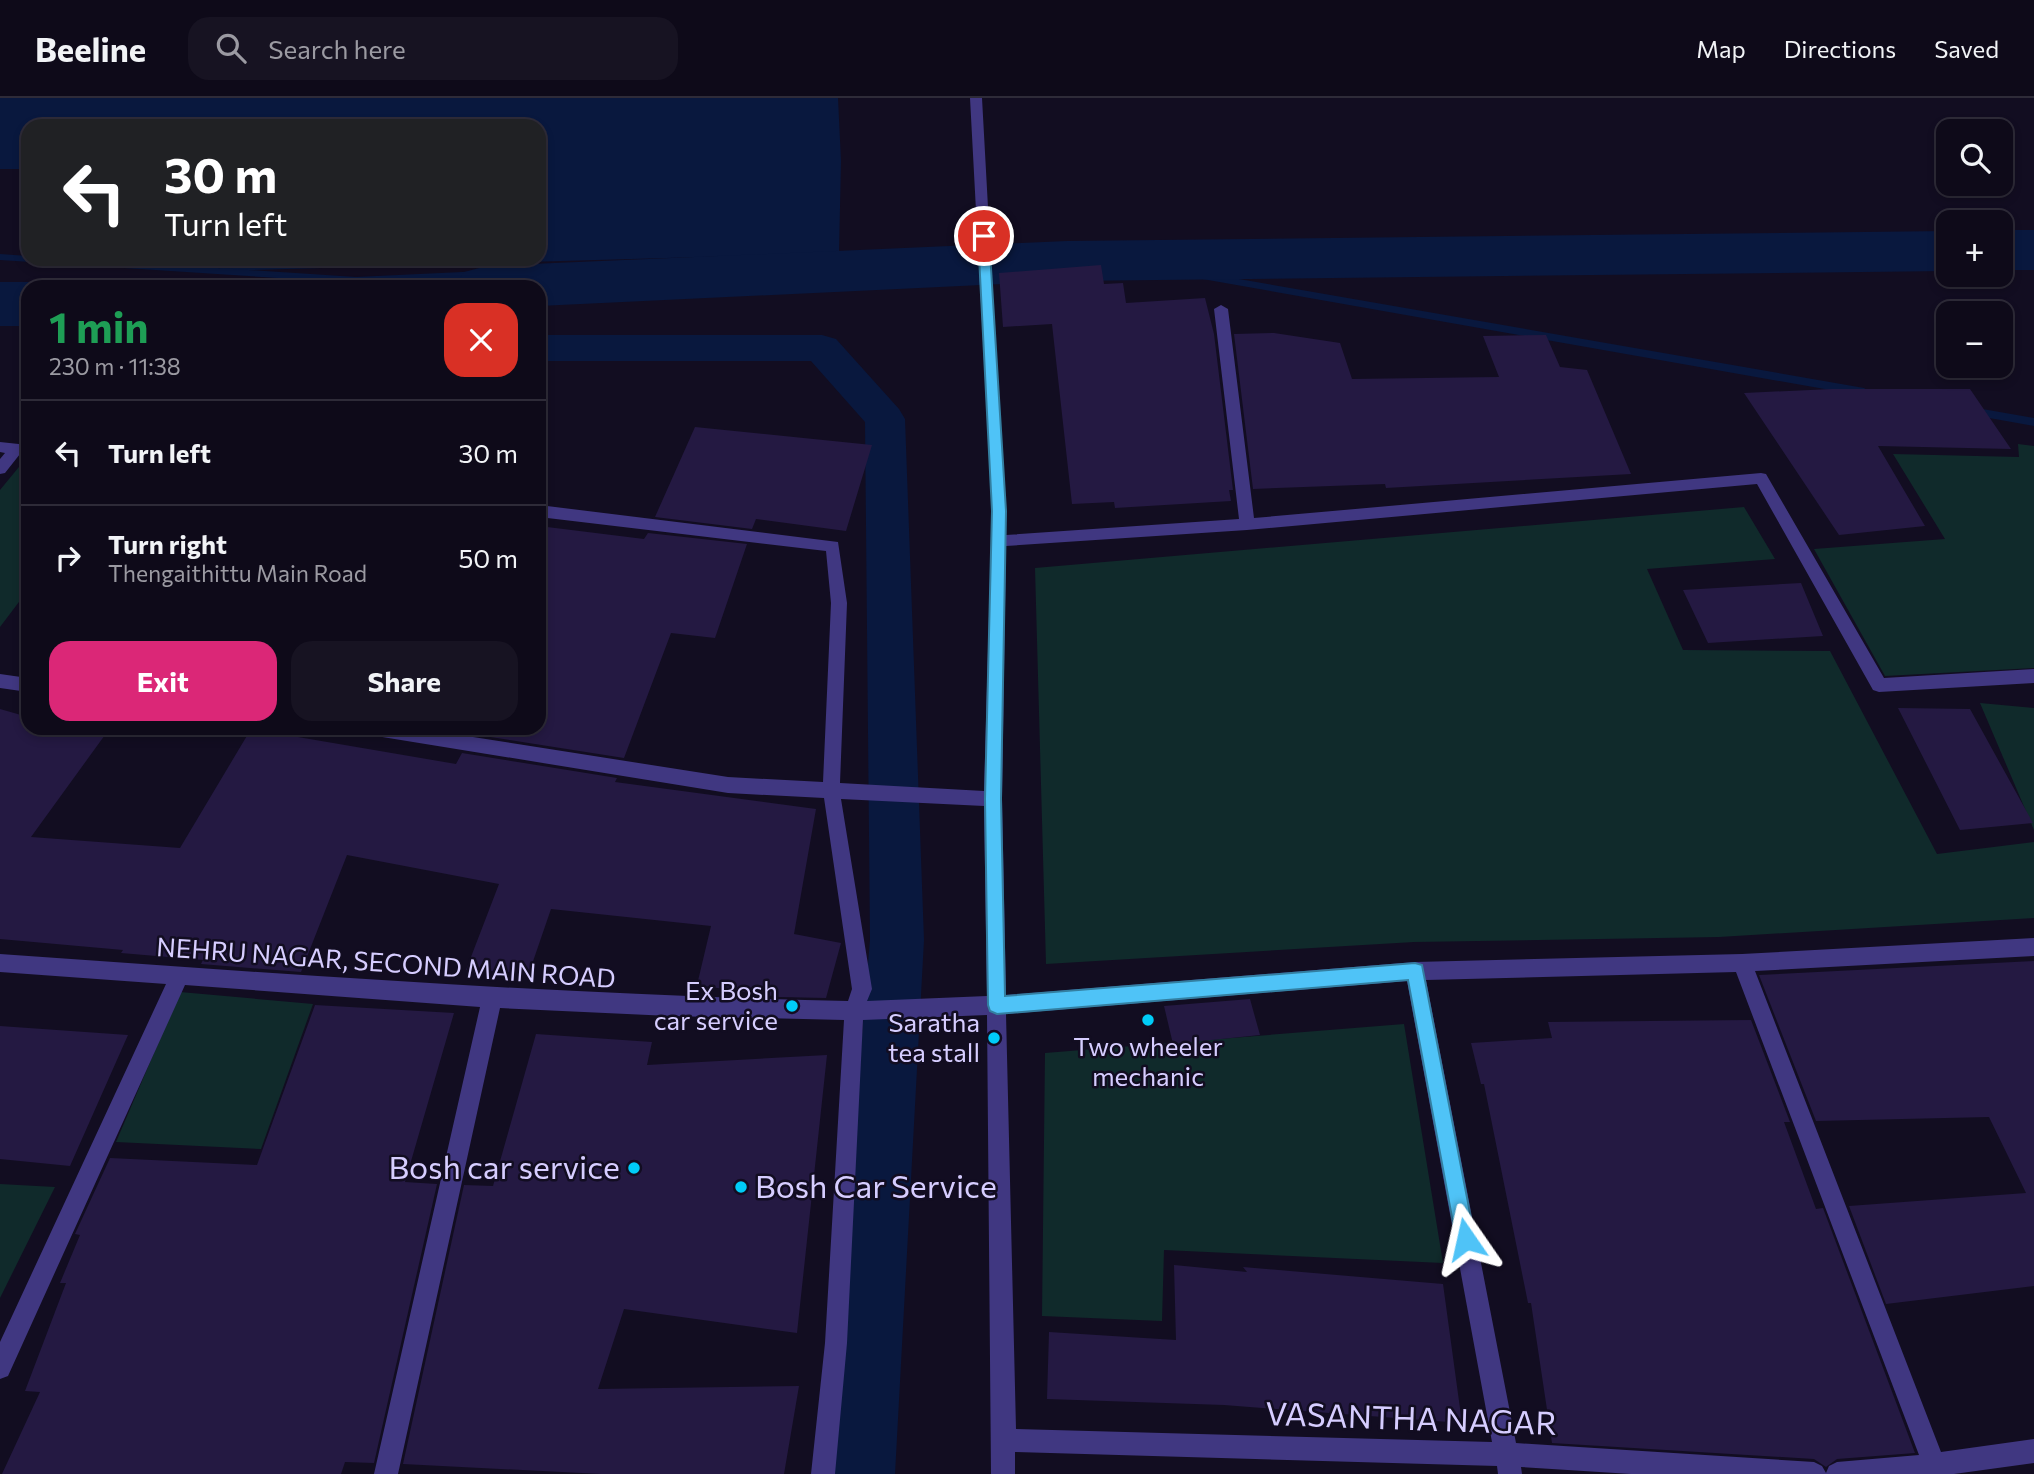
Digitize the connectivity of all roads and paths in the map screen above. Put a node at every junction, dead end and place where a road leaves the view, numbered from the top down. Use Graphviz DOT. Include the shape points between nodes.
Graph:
graph roads {
  1 [pos="976,98"];
  2 [pos="1221,309"];
  3 [pos="0,447"];
  4 [pos="21,449"];
  5 [pos="21,450"];
  6 [pos="0,469"];
  7 [pos="546,512"];
  8 [pos="1247,524"];
  9 [pos="998,541"];
  10 [pos="2034,677"];
  11 [pos="0,681"];
  12 [pos="21,684"];
  13 [pos="414,735"];
  14 [pos="831,789"];
  15 [pos="993,799"];
  16 [pos="2034,947"];
  17 [pos="0,963"];
  18 [pos="1742,963"];
  19 [pos="1415,971"];
  20 [pos="179,977"];
  21 [pos="492,998"];
  22 [pos="997,1005"];
  23 [pos="854,1011"];
  24 [pos="0,1368"];
  25 [pos="1004,1440"];
  26 [pos="2034,1451"];
  27 [pos="1508,1464"];
  28 [pos="1936,1470"];
  29 [pos="386,1474"];
  30 [pos="823,1474"];
  31 [pos="1003,1474"];
  32 [pos="1814,1474"];
  33 [pos="1837,1474"];
  1 -- 9 [label="street"];
  2 -- 8 [label="street"];
  3 -- 4 [label="street"];
  5 -- 6 [label="street"];
  7 -- 14 [label="street" via="833,546 839,603"];
  8 -- 9 [label="street"];
  8 -- 10 [label="street" via="1761,478 1879,685"];
  9 -- 15 [label="street"];
  11 -- 12 [label="street"];
  13 -- 14 [label="street" via="728,785"];
  14 -- 15 [label="street"];
  14 -- 23 [label="street" via="862,989"];
  15 -- 22 [label="street"];
  16 -- 18 [label="street, NEHRU NAGAR, SECOND MAIN ROAD"];
  17 -- 20 [label="street, NEHRU NAGAR, SECOND MAIN ROAD"];
  18 -- 19 [label="street, NEHRU NAGAR, SECOND MAIN ROAD"];
  18 -- 28 [label="street"];
  19 -- 22 [label="street, NEHRU NAGAR, SECOND MAIN ROAD"];
  19 -- 27 [label="street"];
  20 -- 21 [label="street, NEHRU NAGAR, SECOND MAIN ROAD"];
  20 -- 24 [label="street"];
  21 -- 23 [label="street, NEHRU NAGAR, SECOND MAIN ROAD"];
  21 -- 29 [label="street"];
  22 -- 23 [label="street, NEHRU NAGAR, SECOND MAIN ROAD"];
  22 -- 25 [label="street"];
  23 -- 30 [label="street" via="836,1343"];
  25 -- 27 [label="street, VASANTHA NAGAR"];
  25 -- 31 [label="street"];
  26 -- 28 [label="street"];
  27 -- 32 [label="street, VASANTHA NAGAR"];
  28 -- 33 [label="street"];
}
